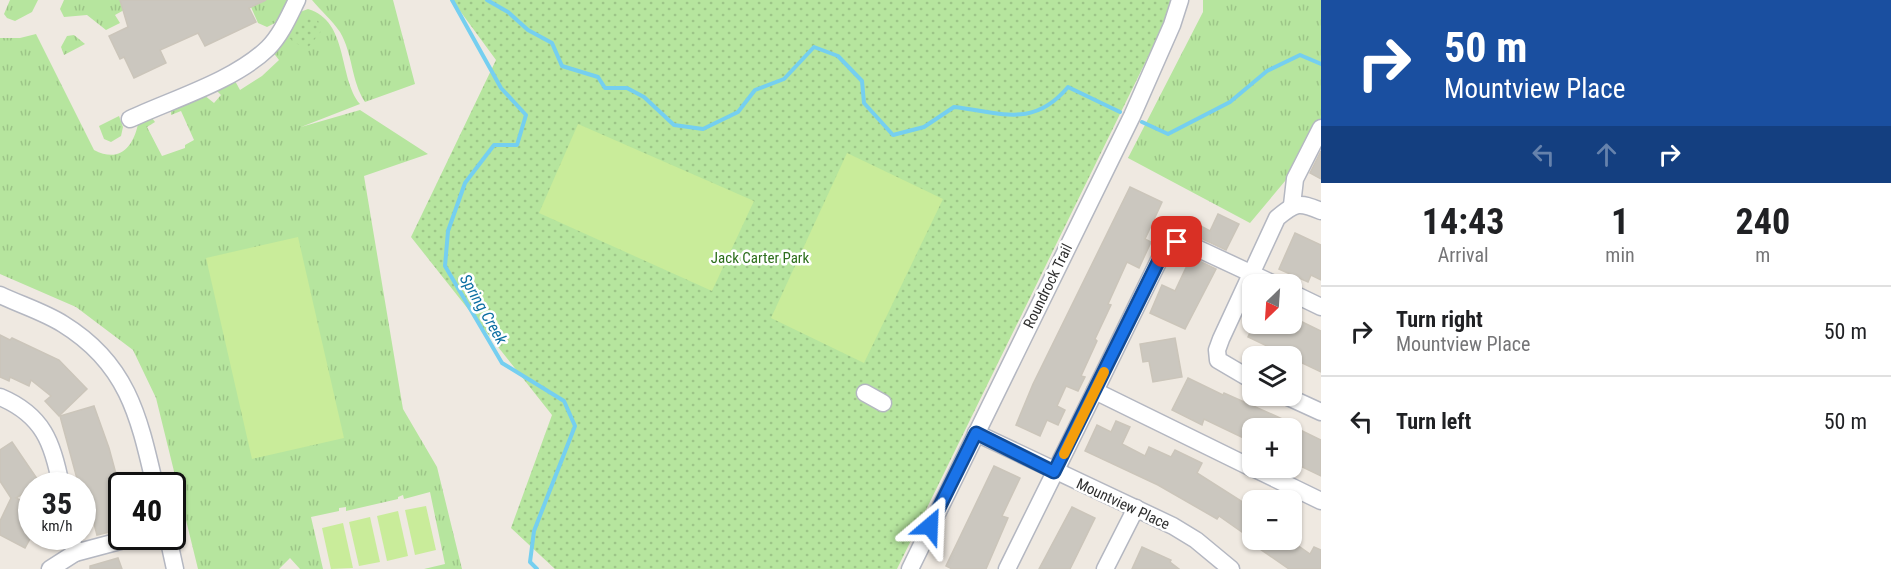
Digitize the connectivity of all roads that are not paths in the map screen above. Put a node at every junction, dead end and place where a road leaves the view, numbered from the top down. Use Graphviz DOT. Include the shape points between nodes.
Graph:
graph roads {
  1 [pos="297,0"];
  2 [pos="1180,0"];
  3 [pos="130,118"];
  4 [pos="1321,128"];
  5 [pos="1292,205"];
  6 [pos="1321,211"];
  7 [pos="1252,273"];
  8 [pos="0,295"];
  9 [pos="1302,298"];
  10 [pos="1321,307"];
  11 [pos="1242,374"];
  12 [pos="1095,391"];
  13 [pos="865,393"];
  14 [pos="0,397"];
  15 [pos="883,403"];
  16 [pos="1302,403"];
  17 [pos="1321,412"];
  18 [pos="976,433"];
  19 [pos="1242,463"];
  20 [pos="58,472"];
  21 [pos="151,472"];
  22 [pos="1054,472"];
  23 [pos="1274,478"];
  24 [pos="1321,501"];
  25 [pos="1136,508"];
  26 [pos="68,550"];
  27 [pos="171,550"];
  28 [pos="50,569"];
  29 [pos="175,569"];
  30 [pos="910,569"];
  31 [pos="1007,569"];
  32 [pos="1105,569"];
  33 [pos="1231,569"];
  1 -- 3 [label="street" via="268,47 243,67"];
  2 -- 18 [label="street, Roundrock Trail" via="1132,116"];
  4 -- 5 [label="street" via="1296,179"];
  5 -- 6 [label="street" via="1302,204"];
  5 -- 7 [label="street" via="1277,218"];
  7 -- 11 [label="street" via="1217,350 1218,360"];
  7 -- 12 [label="street" via="1188,244 1170,244"];
  8 -- 21 [label="street" via="62,324 108,361 134,404"];
  9 -- 10 [label="street"];
  12 -- 19 [label="street"];
  12 -- 22 [label="street"];
  13 -- 15 [label="street"];
  14 -- 20 [label="street" via="34,416 52,446"];
  16 -- 17 [label="street"];
  18 -- 22 [label="street, Mountview Place"];
  18 -- 30 [label="street, Roundrock Trail"];
  22 -- 25 [label="street, Mountview Place"];
  22 -- 31 [label="street"];
  23 -- 24 [label="street"];
  25 -- 32 [label="street"];
  25 -- 33 [label="street, Mountview Place" via="1196,540"];
  26 -- 28 [label="street"];
  27 -- 29 [label="street"];
}
